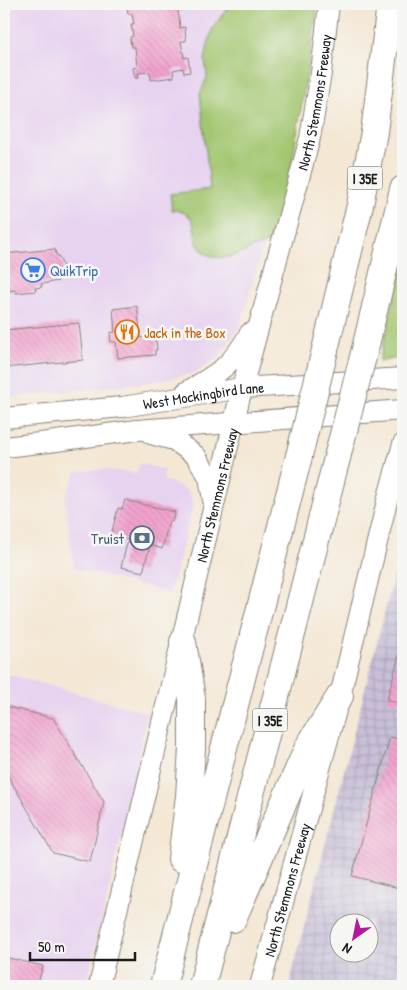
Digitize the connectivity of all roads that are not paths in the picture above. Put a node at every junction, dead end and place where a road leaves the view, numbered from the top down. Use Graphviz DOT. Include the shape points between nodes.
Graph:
graph roads {
  1 [pos="329,4"];
  2 [pos="390,4"];
  3 [pos="403,189"];
  4 [pos="267,298"];
  5 [pos="403,378"];
  6 [pos="242,388"];
  7 [pos="177,398"];
  8 [pos="403,410"];
  9 [pos="46,413"];
  10 [pos="4,418"];
  11 [pos="234,423"];
  12 [pos="137,430"];
  13 [pos="49,442"];
  14 [pos="403,444"];
  15 [pos="4,446"];
  16 [pos="403,470"];
  17 [pos="388,497"];
  18 [pos="214,508"];
  19 [pos="183,642"];
  20 [pos="340,696"];
  21 [pos="165,977"];
  22 [pos="100,986"];
  23 [pos="203,986"];
  24 [pos="260,986"];
  1 -- 4 [label="main road, North Stemmons Freeway" via="310,138"];
  2 -- 21 [label="highway, I 35E, bridge" via="365,178 346,269"];
  3 -- 23 [label="highway, I 35E, bridge"];
  4 -- 6 [label="main road, North Stemmons Freeway"];
  4 -- 7 [label="main road" via="236,356 214,376"];
  5 -- 6 [label="main road, West Mockingbird Lane"];
  6 -- 7 [label="main road, West Mockingbird Lane"];
  6 -- 11 [label="main road, North Stemmons Freeway"];
  7 -- 9 [label="main road, West Mockingbird Lane" via="122,407"];
  8 -- 11 [label="main road, West Mockingbird Lane"];
  9 -- 10 [label="main road, West Mockingbird Lane"];
  9 -- 13 [label="main road"];
  11 -- 12 [label="main road, West Mockingbird Lane"];
  11 -- 18 [label="main road, North Stemmons Freeway"];
  12 -- 13 [label="main road, West Mockingbird Lane"];
  12 -- 18 [label="main road" via="174,440 196,456 209,477"];
  13 -- 15 [label="main road, West Mockingbird Lane"];
  14 -- 17 [label="main road, North Stemmons Freeway"];
  16 -- 17 [label="main road"];
  17 -- 20 [label="main road, North Stemmons Freeway"];
  18 -- 19 [label="main road, North Stemmons Freeway"];
  19 -- 21 [label="highway" via="192,699 192,748 189,796"];
  19 -- 22 [label="main road, North Stemmons Freeway"];
  20 -- 23 [label="highway" via="308,747"];
  20 -- 24 [label="main road, North Stemmons Freeway"];
}
